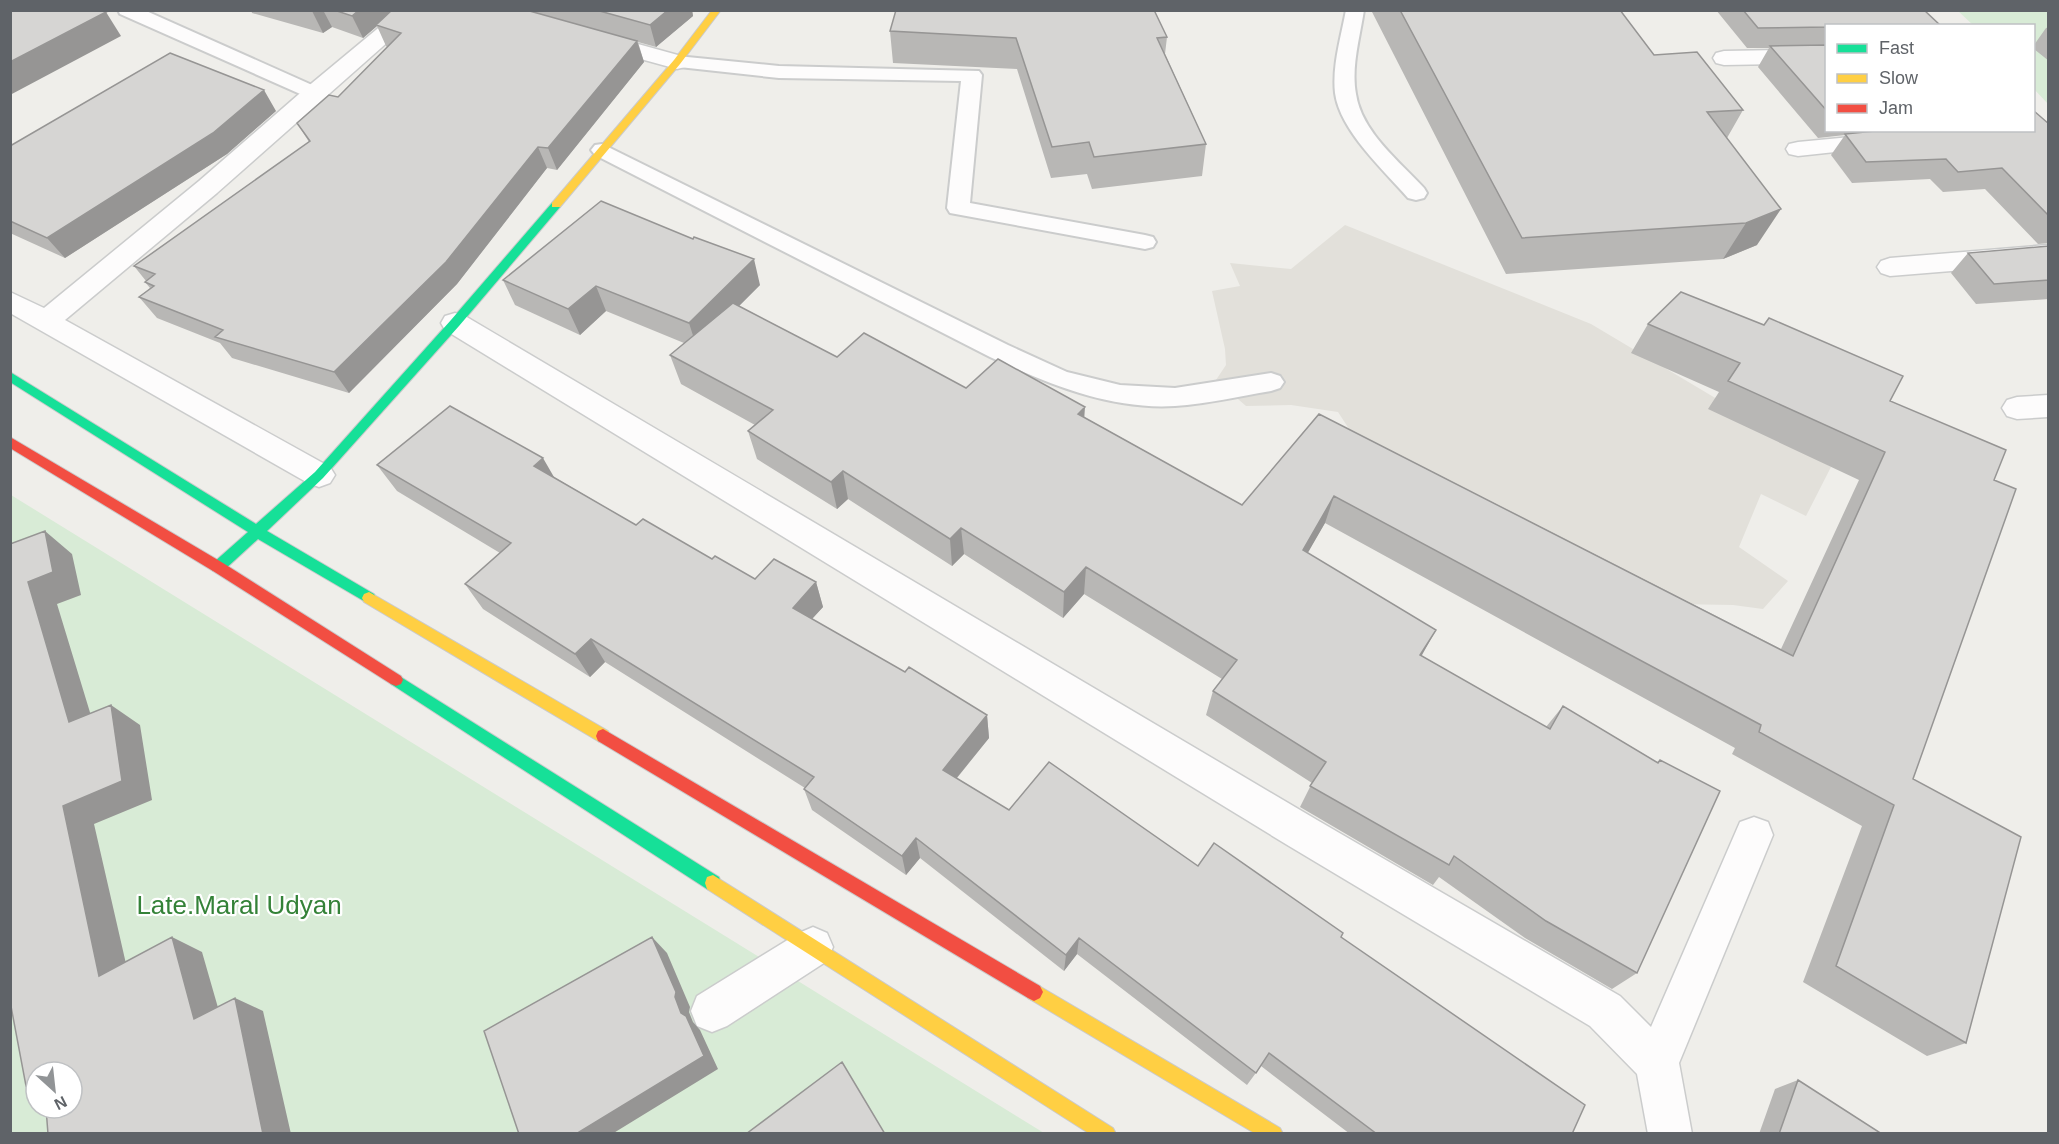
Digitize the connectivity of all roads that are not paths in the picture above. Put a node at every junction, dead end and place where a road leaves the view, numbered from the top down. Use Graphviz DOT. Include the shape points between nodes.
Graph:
graph roads {
  1 [pos="127,10"];
  2 [pos="414,10"];
  3 [pos="717,10"];
  4 [pos="1355,10"];
  5 [pos="578,35"];
  6 [pos="1825,56"];
  7 [pos="1724,58"];
  8 [pos="677,62"];
  9 [pos="314,93"];
  10 [pos="1903,138"];
  11 [pos="1798,149"];
  12 [pos="602,150"];
  13 [pos="1416,194"];
  14 [pos="1145,242"];
  15 [pos="2049,254"];
  16 [pos="1890,267"];
  17 [pos="10,301"];
  18 [pos="46,321"];
  19 [pos="455,322"];
  20 [pos="10,376"];
  21 [pos="1271,382"];
  22 [pos="2049,406"];
  23 [pos="2017,408"];
  24 [pos="10,442"];
  25 [pos="319,476"];
  26 [pos="258,532"];
  27 [pos="218,567"];
  28 [pos="1754,835"];
  29 [pos="813,946"];
  30 [pos="712,1011"];
  31 [pos="1657,1064"];
  32 [pos="1107,1134"];
  33 [pos="1274,1134"];
  34 [pos="1670,1134"];
  1 -- 9 [label="lane"];
  2 -- 9 [label="street"];
  3 -- 8 [label="street"];
  4 -- 13 [label="lane" via="1345,78 1347,102 1367,137"];
  5 -- 8 [label="street"];
  6 -- 7 [label="street"];
  8 -- 12 [label="street"];
  8 -- 14 [label="lane" via="779,72 972,75 958,208"];
  9 -- 18 [label="street"];
  10 -- 11 [label="street"];
  12 -- 19 [label="street"];
  12 -- 21 [label="lane" via="1060,379 1120,394 1175,397"];
  15 -- 16 [label="street"];
  17 -- 18 [label="street"];
  18 -- 25 [label="street"];
  19 -- 25 [label="street"];
  19 -- 31 [label="street" via="1605,1011"];
  20 -- 26 [label="street"];
  22 -- 23 [label="street"];
  24 -- 27 [label="street"];
  25 -- 26 [label="street"];
  26 -- 27 [label="street"];
  26 -- 33 [label="street"];
  27 -- 29 [label="street"];
  28 -- 31 [label="street"];
  29 -- 30 [label="street"];
  29 -- 32 [label="street"];
  31 -- 34 [label="street"];
}
